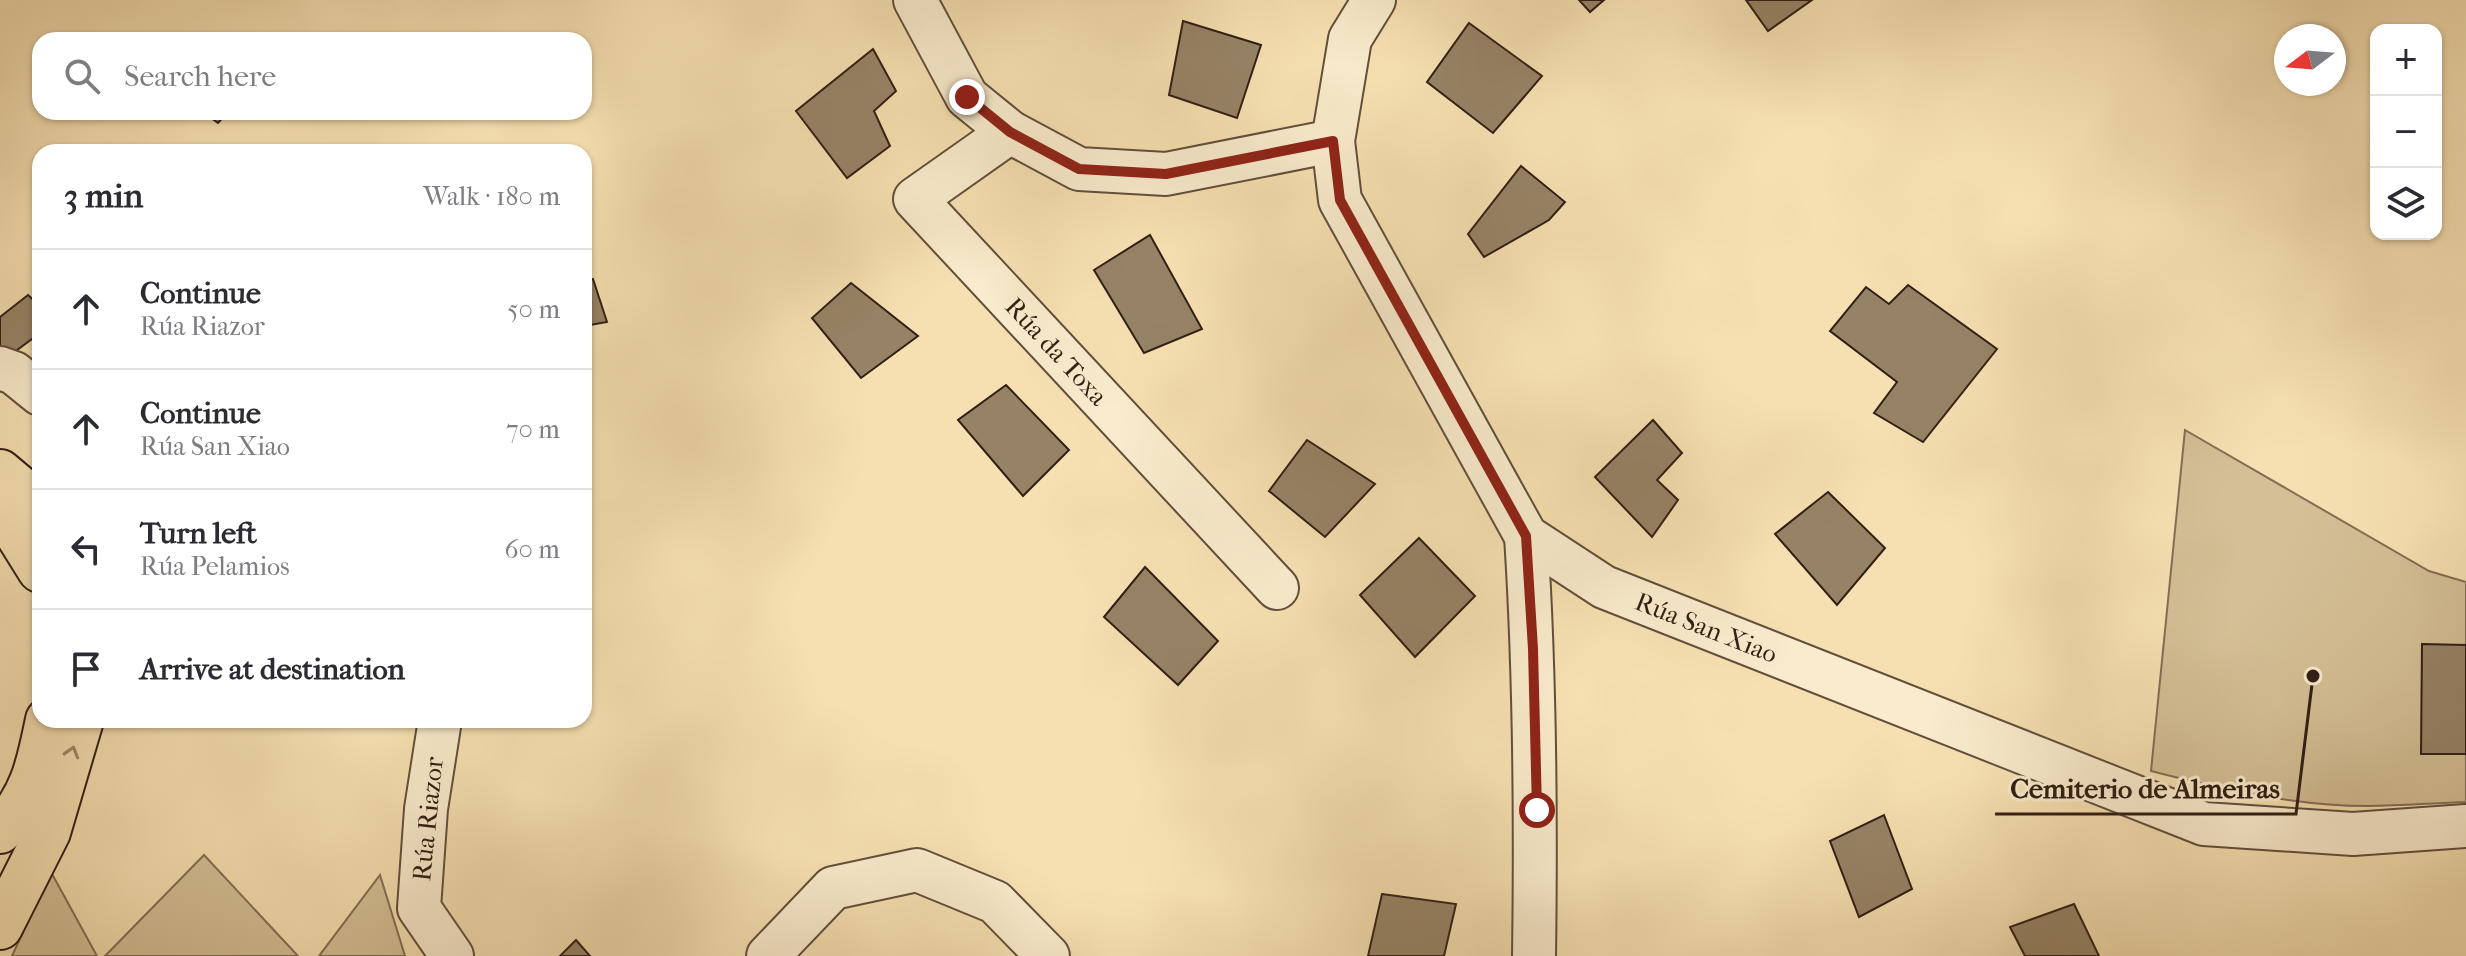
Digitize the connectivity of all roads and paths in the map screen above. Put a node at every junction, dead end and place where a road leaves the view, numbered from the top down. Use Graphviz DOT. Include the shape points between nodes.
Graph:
graph roads {
  1 [pos="915,0"];
  2 [pos="1374,0"];
  3 [pos="1010,132"];
  4 [pos="1333,141"];
  5 [pos="0,368"];
  6 [pos="32,388"];
  7 [pos="0,472"];
  8 [pos="32,502"];
  9 [pos="0,513"];
  10 [pos="1526,536"];
  11 [pos="32,557"];
  12 [pos="1277,588"];
  13 [pos="46,728"];
  14 [pos="79,728"];
  15 [pos="439,728"];
  16 [pos="2466,826"];
  17 [pos="0,831"];
  18 [pos="48,832"];
  19 [pos="0,848"];
  20 [pos="0,927"];
  21 [pos="452,956"];
  22 [pos="768,956"];
  23 [pos="1048,956"];
  24 [pos="1534,956"];
  1 -- 3 [label="street" via="967,97"];
  2 -- 4 [label="street, Rúa San Xiao" via="1350,39"];
  3 -- 4 [label="street" via="1079,169 1166,174"];
  3 -- 12 [label="street, Rúa da Toxa" via="915,199"];
  4 -- 10 [label="street, Rúa San Xiao" via="1340,200"];
  5 -- 6 [label="street"];
  7 -- 8 [label="highway"];
  9 -- 11 [label="highway"];
  10 -- 16 [label="street, Rúa San Xiao" via="1604,587 2204,824 2353,834"];
  10 -- 24 [label="street" via="1537,810"];
  13 -- 17 [label="highway" via="35,779"];
  18 -- 14 [label="highway, one-way"];
  15 -- 21 [label="street, Rúa Riazor" via="419,908"];
  18 -- 19 [label="highway"];
  18 -- 20 [label="highway"];
  22 -- 23 [label="street" via="833,888 917,870 995,902"];
}
